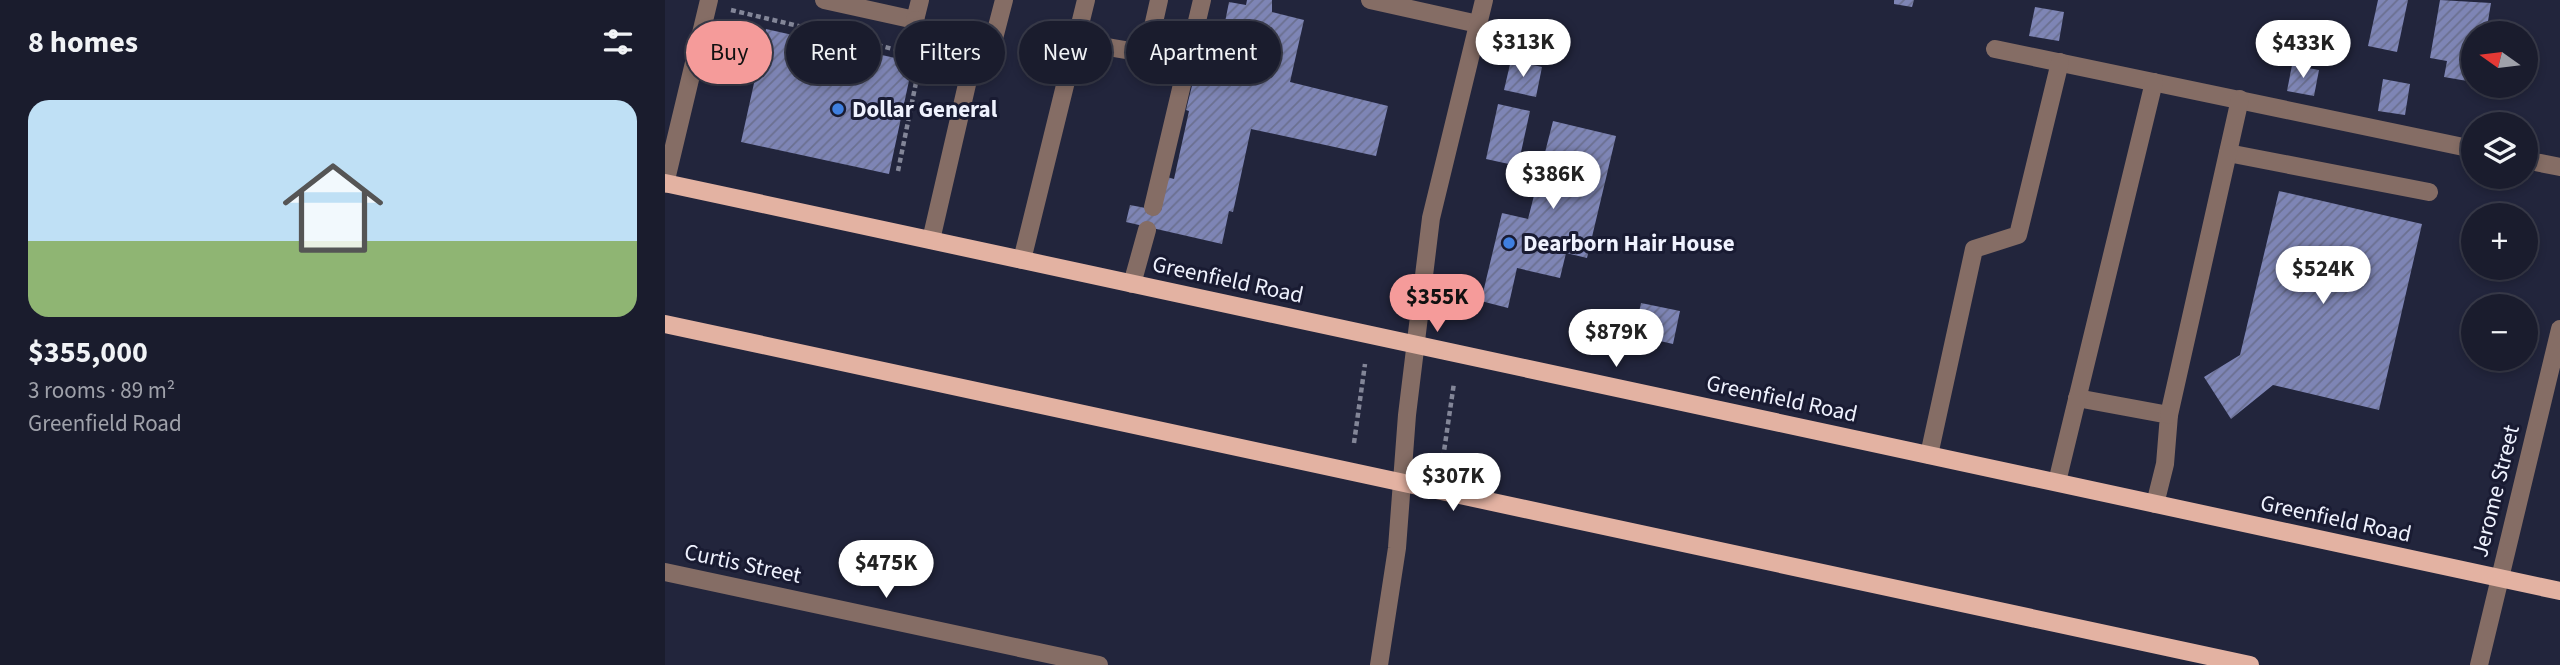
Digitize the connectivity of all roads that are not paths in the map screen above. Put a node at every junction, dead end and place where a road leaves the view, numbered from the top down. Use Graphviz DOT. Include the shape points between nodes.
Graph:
graph roads {
  1 [pos="709,0"];
  2 [pos="824,0"];
  3 [pos="920,0"];
  4 [pos="1004,0"];
  5 [pos="1086,0"];
  6 [pos="1159,0"];
  7 [pos="1202,0"];
  8 [pos="1370,0"];
  9 [pos="1484,0"];
  10 [pos="915,20"];
  11 [pos="999,21"];
  12 [pos="1082,21"];
  13 [pos="1478,24"];
  14 [pos="1112,48"];
  15 [pos="1995,49"];
  16 [pos="2060,62"];
  17 [pos="2154,82"];
  18 [pos="967,84"];
  19 [pos="1067,84"];
  20 [pos="2239,99"];
  21 [pos="2461,146"];
  22 [pos="2228,153"];
  23 [pos="2538,163"];
  24 [pos="2560,167"];
  25 [pos="665,184"];
  26 [pos="2429,192"];
  27 [pos="1153,207"];
  28 [pos="1147,230"];
  29 [pos="932,240"];
  30 [pos="1022,260"];
  31 [pos="1132,284"];
  32 [pos="665,324"];
  33 [pos="2560,329"];
  34 [pos="1416,345"];
  35 [pos="2553,390"];
  36 [pos="2077,398"];
  37 [pos="2169,415"];
  38 [pos="1929,455"];
  39 [pos="2057,482"];
  40 [pos="1402,483"];
  41 [pos="2155,504"];
  42 [pos="665,572"];
  43 [pos="2500,578"];
  44 [pos="2560,591"];
  45 [pos="1099,665"];
  46 [pos="1379,665"];
  47 [pos="2250,665"];
  48 [pos="2479,665"];
  1 -- 25 [label="street"];
  2 -- 10 [label="street"];
  3 -- 10 [label="street"];
  4 -- 11 [label="street"];
  5 -- 12 [label="street"];
  6 -- 14 [label="street" via="1150,40 1136,52"];
  7 -- 27 [label="street"];
  8 -- 13 [label="street"];
  9 -- 13 [label="street"];
  13 -- 34 [label="street" via="1431,219"];
  15 -- 16 [label="street"];
  16 -- 17 [label="street"];
  16 -- 38 [label="street" via="2018,235 1974,248"];
  17 -- 20 [label="street"];
  17 -- 36 [label="street"];
  18 -- 29 [label="street"];
  19 -- 30 [label="street"];
  20 -- 21 [label="street"];
  20 -- 22 [label="street"];
  22 -- 26 [label="street"];
  22 -- 37 [label="street"];
  23 -- 24 [label="street"];
  25 -- 29 [label="main road, Greenfield Road"];
  28 -- 31 [label="street"];
  29 -- 30 [label="main road, Greenfield Road"];
  30 -- 31 [label="main road, Greenfield Road"];
  31 -- 34 [label="main road, Greenfield Road"];
  32 -- 40 [label="main road"];
  33 -- 35 [label="street, Jerome Street"];
  34 -- 38 [label="main road, Greenfield Road"];
  34 -- 40 [label="street"];
  35 -- 43 [label="street, Jerome Street"];
  36 -- 37 [label="street"];
  36 -- 39 [label="street"];
  37 -- 41 [label="street" via="2165,464"];
  38 -- 39 [label="main road, Greenfield Road"];
  39 -- 41 [label="main road, Greenfield Road"];
  40 -- 46 [label="street" via="1398,548"];
  40 -- 47 [label="main road"];
  41 -- 43 [label="main road, Greenfield Road"];
  42 -- 45 [label="street, Curtis Street"];
  43 -- 44 [label="main road, Greenfield Road"];
  43 -- 48 [label="street, Jerome Street"];
}
